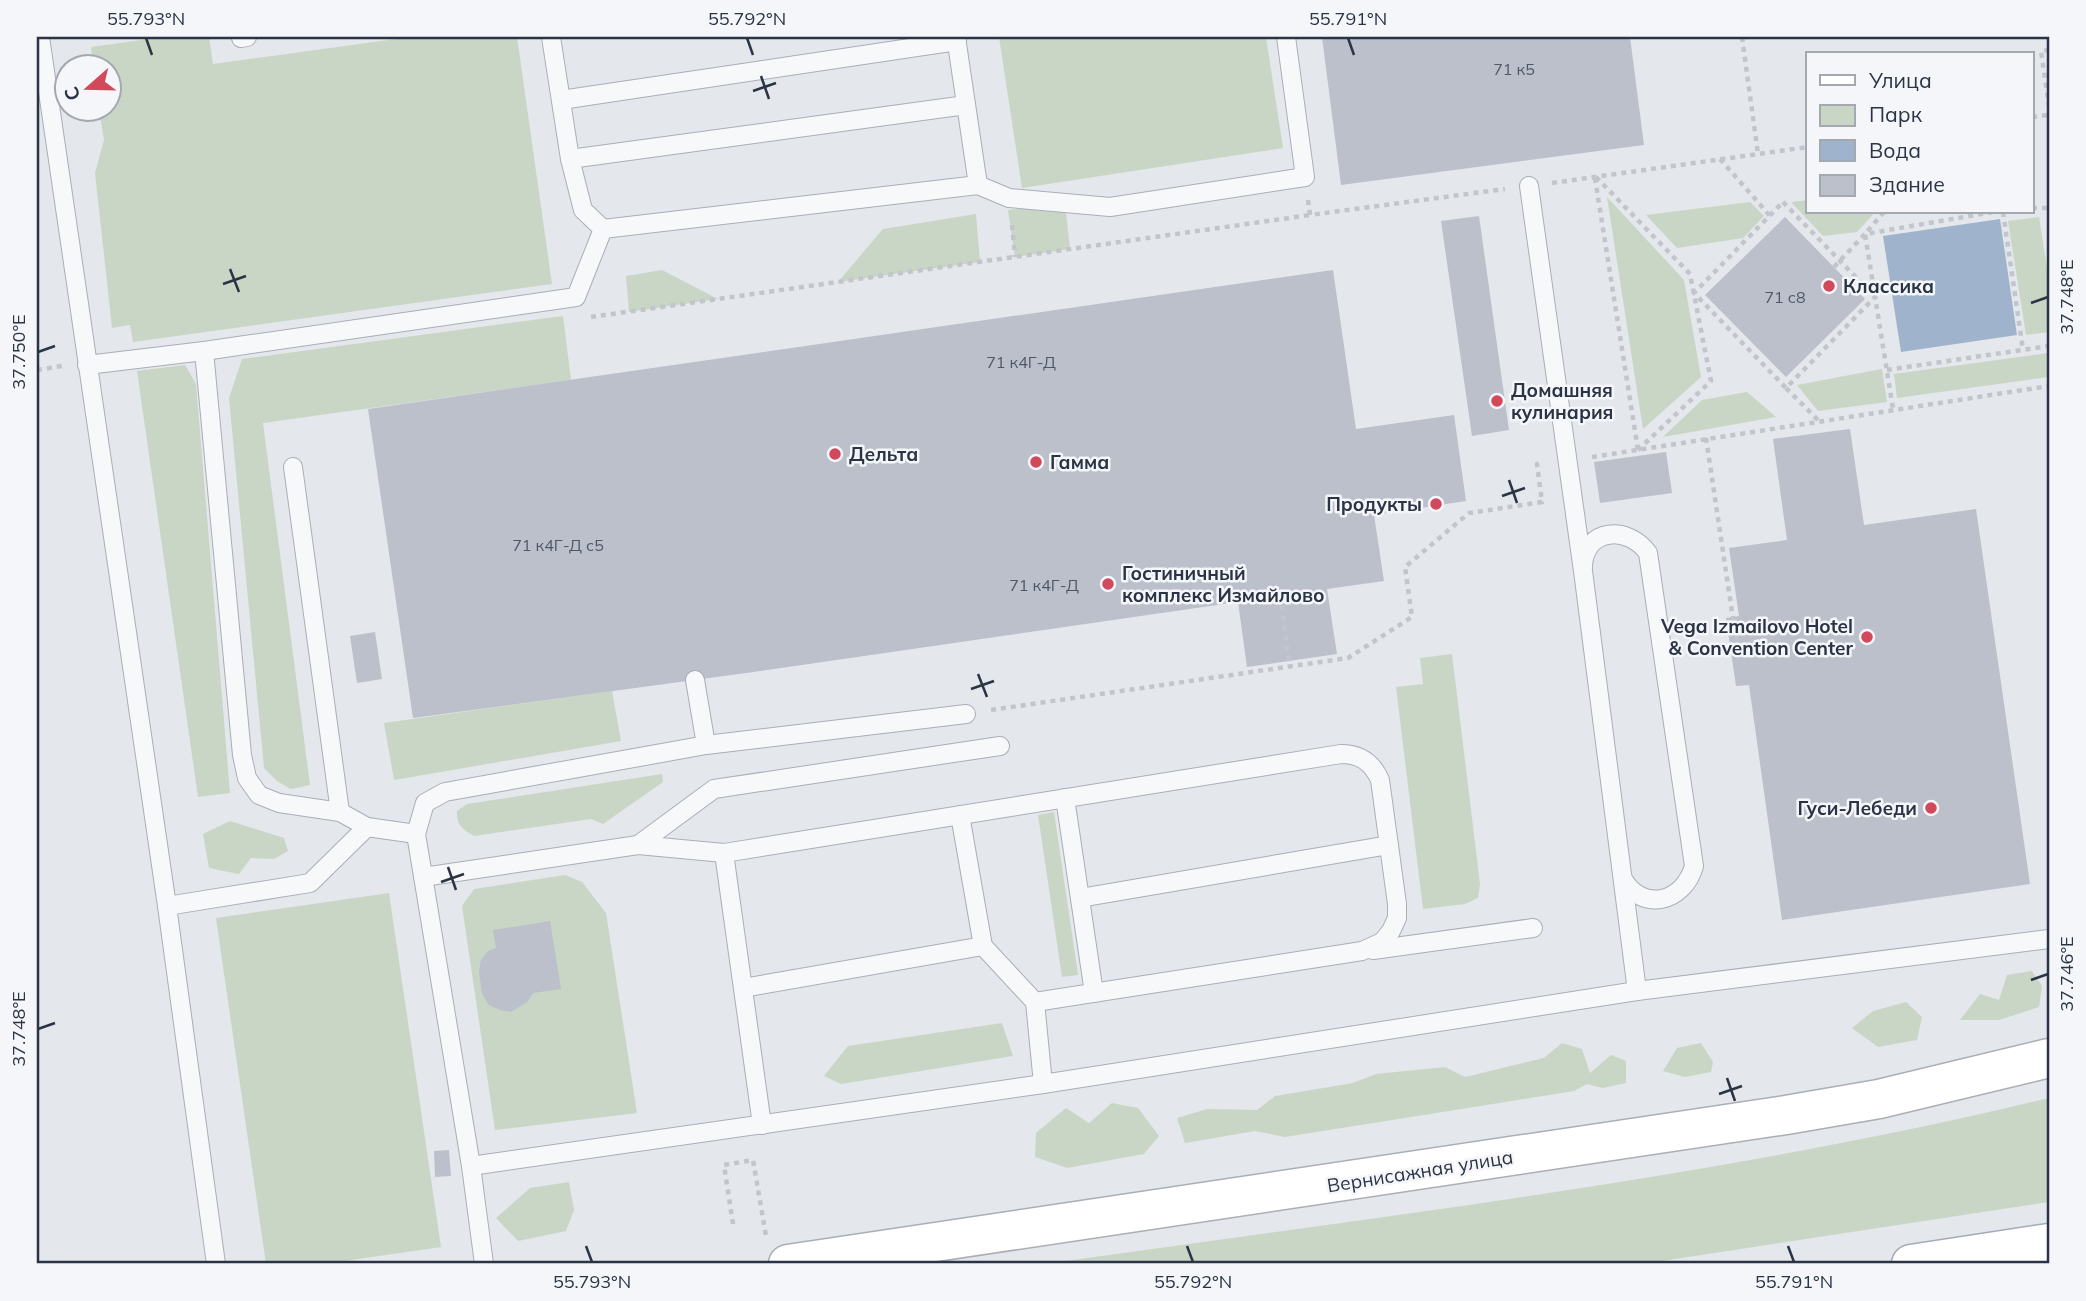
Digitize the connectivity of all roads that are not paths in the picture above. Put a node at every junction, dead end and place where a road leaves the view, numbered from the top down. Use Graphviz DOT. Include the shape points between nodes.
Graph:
graph roads {
  1 [pos="40,37"];
  2 [pos="241,37"];
  3 [pos="247,37"];
  4 [pos="551,37"];
  5 [pos="1286,37"];
  6 [pos="957,39"];
  7 [pos="561,100"];
  8 [pos="966,105"];
  9 [pos="44,113"];
  10 [pos="570,159"];
  11 [pos="978,185"];
  12 [pos="1529,186"];
  13 [pos="603,229"];
  14 [pos="204,351"];
  15 [pos="87,365"];
  16 [pos="293,467"];
  17 [pos="1583,571"];
  18 [pos="695,680"];
  19 [pos="966,714"];
  20 [pos="706,744"];
  21 [pos="1000,746"];
  22 [pos="1065,798"];
  23 [pos="340,812"];
  24 [pos="960,815"];
  25 [pos="367,827"];
  26 [pos="416,834"];
  27 [pos="638,845"];
  28 [pos="1389,845"];
  29 [pos="723,853"];
  30 [pos="423,877"];
  31 [pos="1623,879"];
  32 [pos="1080,898"];
  33 [pos="167,906"];
  34 [pos="1532,928"];
  35 [pos="2049,939"];
  36 [pos="983,946"];
  37 [pos="1362,951"];
  38 [pos="743,988"];
  39 [pos="1637,990"];
  40 [pos="1094,993"];
  41 [pos="1035,1002"];
  42 [pos="2049,1058"];
  43 [pos="1043,1084"];
  44 [pos="762,1125"];
  45 [pos="471,1166"];
  46 [pos="2049,1242"];
  47 [pos="777,1251"];
  48 [pos="216,1264"];
  49 [pos="484,1264"];
  50 [pos="1910,1264"];
  1 -- 9 [label="lane"];
  2 -- 3 [label="lane"];
  4 -- 7 [label="lane"];
  5 -- 11 [label="lane" via="1305,177 1110,207 1009,198"];
  6 -- 7 [label="lane"];
  6 -- 8 [label="lane"];
  7 -- 10 [label="lane"];
  8 -- 10 [label="lane"];
  8 -- 11 [label="lane"];
  9 -- 15 [label="lane"];
  10 -- 13 [label="lane" via="583,211"];
  11 -- 13 [label="lane"];
  12 -- 17 [label="lane"];
  13 -- 14 [label="lane" via="576,297"];
  14 -- 15 [label="lane"];
  14 -- 23 [label="lane" via="247,778 259,795 279,803"];
  15 -- 33 [label="lane"];
  16 -- 23 [label="lane"];
  17 -- 31 [label="lane"];
  17 -- 31 [label="lane" via="1588,548 1608,535 1631,536 1648,553 1694,866 1683,888 1661,899 1637,894"];
  18 -- 20 [label="lane"];
  19 -- 20 [label="lane"];
  20 -- 26 [label="lane" via="445,792 425,803"];
  21 -- 27 [label="lane" via="715,789"];
  22 -- 24 [label="lane"];
  22 -- 28 [label="lane" via="1353,755 1370,764 1380,780"];
  22 -- 32 [label="lane"];
  23 -- 25 [label="lane"];
  24 -- 29 [label="lane"];
  24 -- 36 [label="lane"];
  25 -- 26 [label="lane"];
  25 -- 33 [label="lane" via="310,883"];
  26 -- 30 [label="lane"];
  27 -- 29 [label="lane"];
  27 -- 30 [label="lane"];
  28 -- 32 [label="lane"];
  28 -- 37 [label="lane" via="1397,918 1382,942"];
  29 -- 38 [label="lane"];
  30 -- 45 [label="lane"];
  31 -- 39 [label="lane"];
  32 -- 40 [label="lane"];
  33 -- 48 [label="lane"];
  34 -- 37 [label="lane"];
  35 -- 39 [label="lane"];
  36 -- 38 [label="lane"];
  36 -- 41 [label="lane"];
  37 -- 40 [label="lane"];
  38 -- 44 [label="lane"];
  39 -- 43 [label="lane"];
  40 -- 41 [label="lane"];
  41 -- 43 [label="lane"];
  42 -- 47 [label="street, Вернисажная улица" via="1880,1099 1786,1115"];
  43 -- 44 [label="lane"];
  44 -- 45 [label="lane"];
  45 -- 49 [label="lane"];
  46 -- 50 [label="street"];
}
